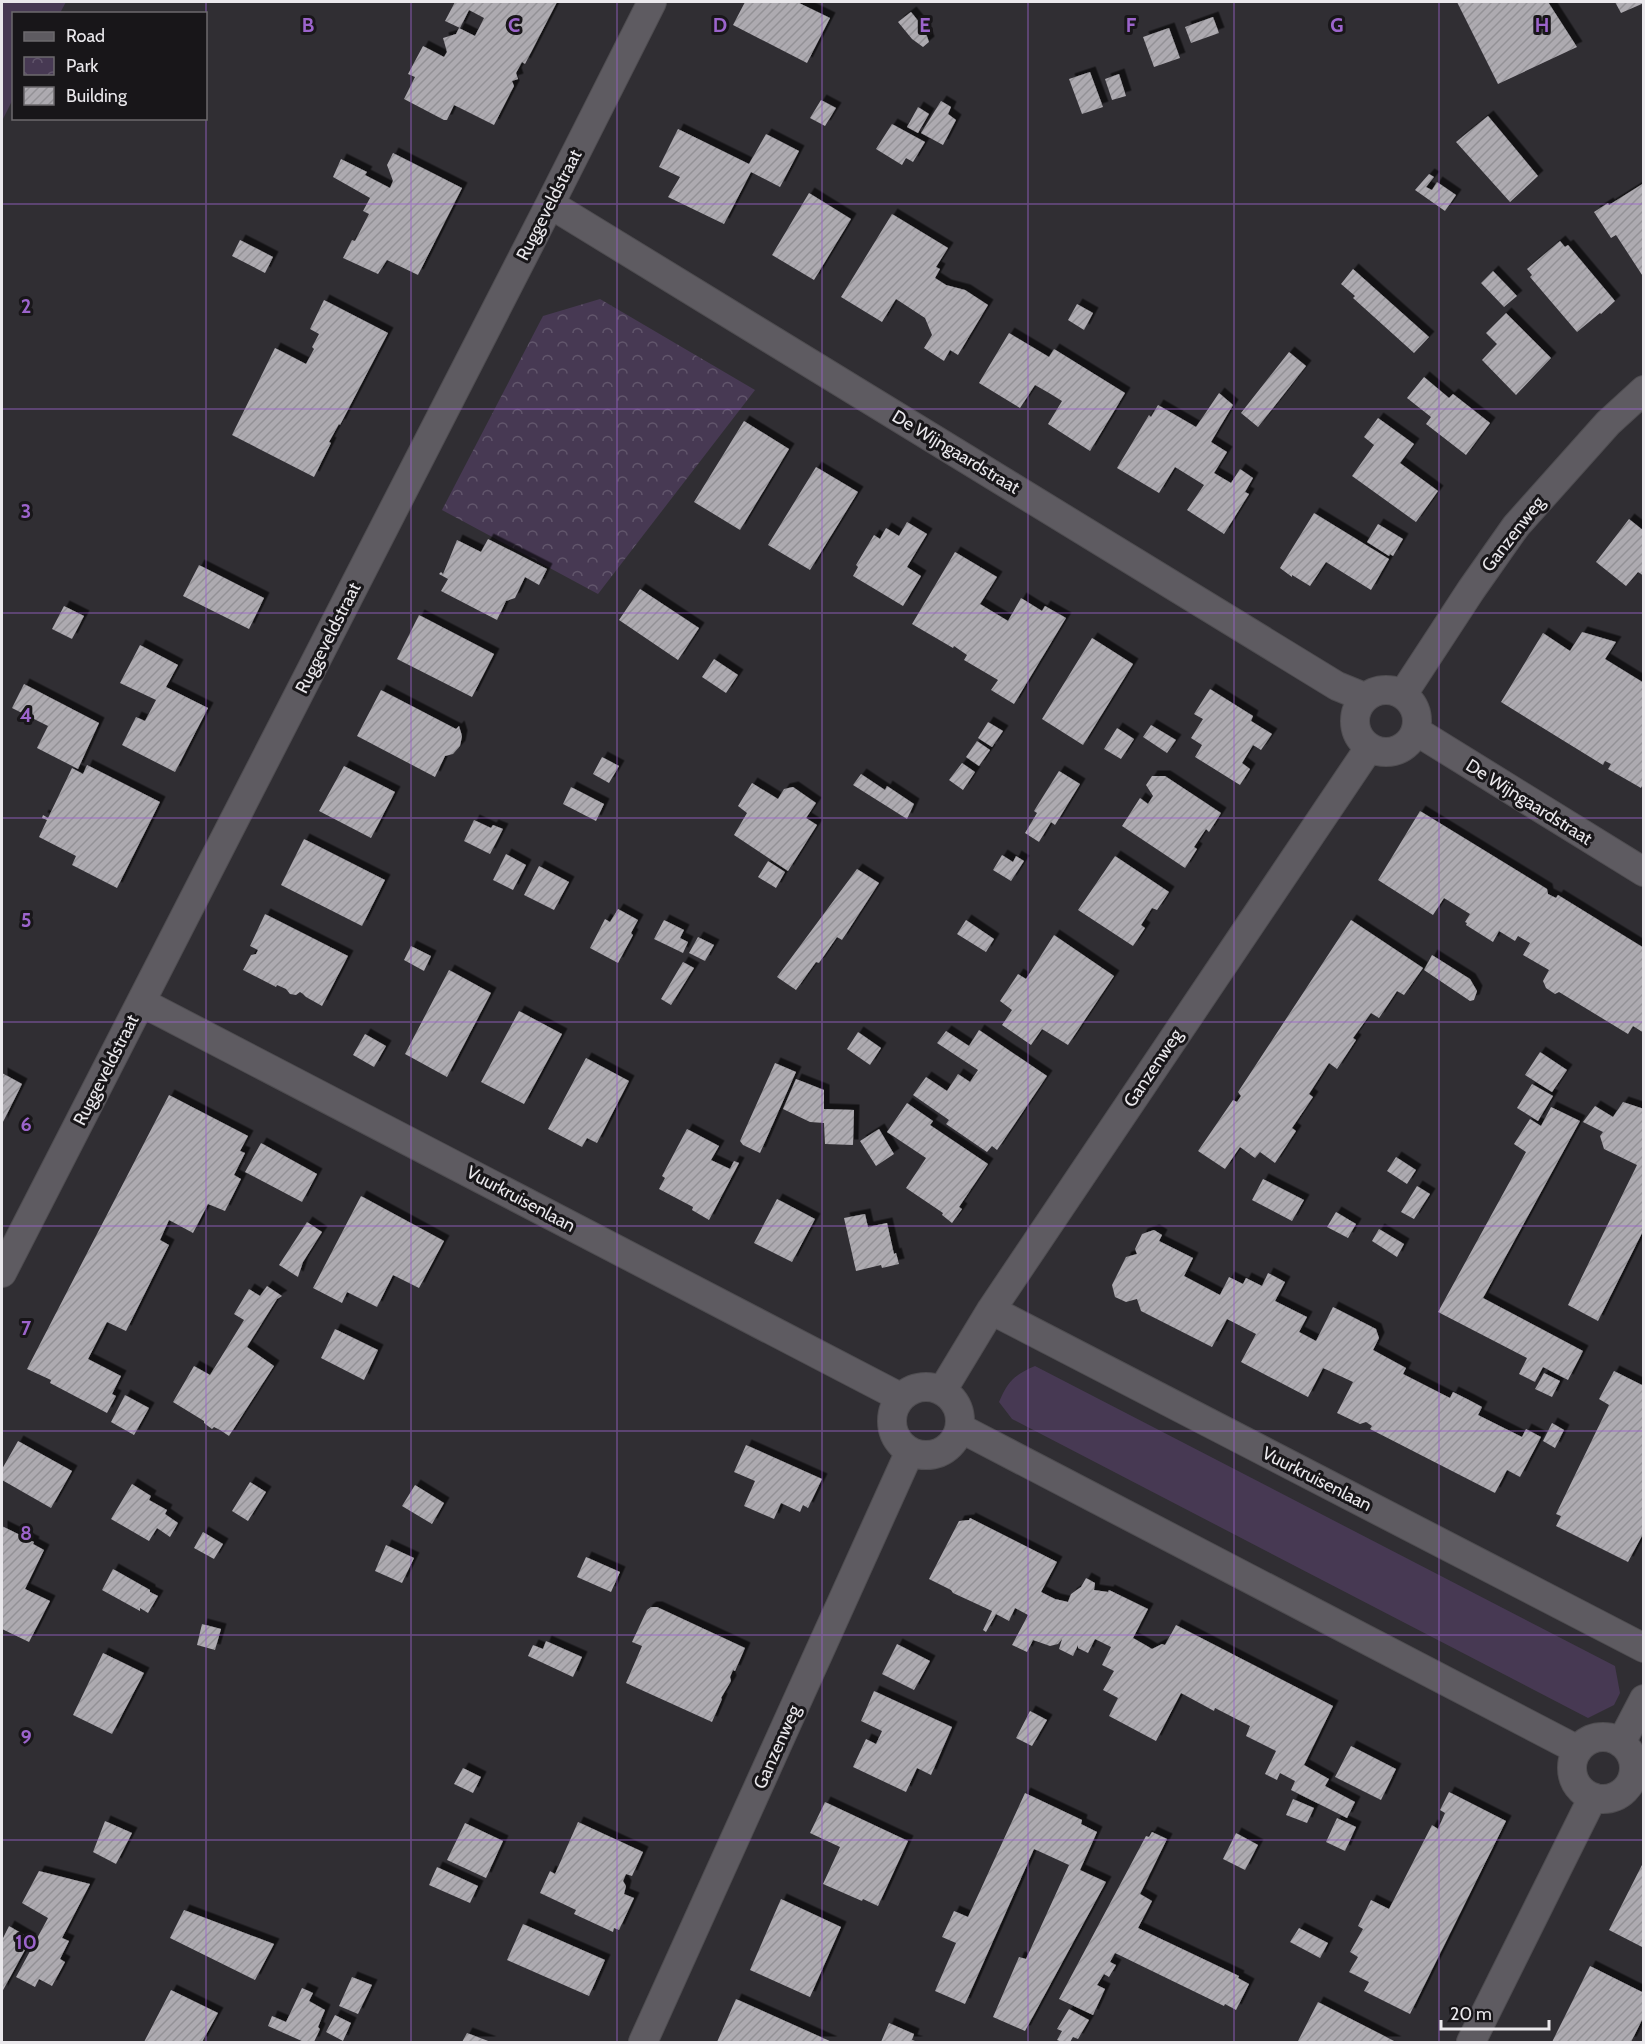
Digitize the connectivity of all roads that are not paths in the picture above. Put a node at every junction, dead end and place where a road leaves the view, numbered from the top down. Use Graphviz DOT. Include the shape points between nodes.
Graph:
graph roads {
  1 [pos="652,2"];
  2 [pos="550,204"];
  3 [pos="1644,390"];
  4 [pos="1403,694"];
  5 [pos="1364,697"];
  6 [pos="1416,731"];
  7 [pos="1369,748"];
  8 [pos="1644,872"];
  9 [pos="141,1002"];
  10 [pos="2,1273"];
  11 [pos="991,1310"];
  12 [pos="942,1391"];
  13 [pos="900,1397"];
  14 [pos="960,1428"];
  15 [pos="910,1451"];
  16 [pos="1644,1648"];
  17 [pos="1644,1700"];
  18 [pos="1621,1743"];
  19 [pos="1578,1750"];
  20 [pos="1638,1782"];
  21 [pos="1593,1797"];
  22 [pos="643,2043"];
  23 [pos="1471,2043"];
  1 -- 2 [label="street, Ruggeveldstraat"];
  2 -- 5 [label="street, De Wijngaardstraat" via="1328,680"];
  2 -- 9 [label="street, Ruggeveldstraat"];
  3 -- 4 [label="street, Ganzenweg" via="1608,423 1516,526"];
  4 -- 5 [label="street" via="1382,690"];
  4 -- 6 [label="street" via="1415,709"];
  5 -- 7 [label="street" via="1354,723"];
  6 -- 7 [label="street" via="1409,742 1391,752"];
  6 -- 8 [label="street, De Wijngaardstraat"];
  7 -- 11 [label="street, Ganzenweg"];
  9 -- 10 [label="street, Ruggeveldstraat"];
  9 -- 13 [label="street, Vuurkruisenlaan"];
  11 -- 12 [label="street, Ganzenweg"];
  11 -- 16 [label="street, Vuurkruisenlaan"];
  12 -- 13 [label="street" via="921,1387"];
  12 -- 14 [label="street" via="957,1406"];
  13 -- 15 [label="street" via="891,1420 893,1433"];
  14 -- 15 [label="street" via="946,1449 922,1455"];
  14 -- 19 [label="street"];
  15 -- 22 [label="street, Ganzenweg"];
  17 -- 18 [label="street"];
  18 -- 19 [label="street" via="1612,1738 1593,1738"];
  18 -- 20 [label="street" via="1633,1759"];
  19 -- 21 [label="street" via="1572,1772 1583,1791"];
  20 -- 21 [label="street" via="1612,1798"];
  21 -- 23 [label="street"];
}
